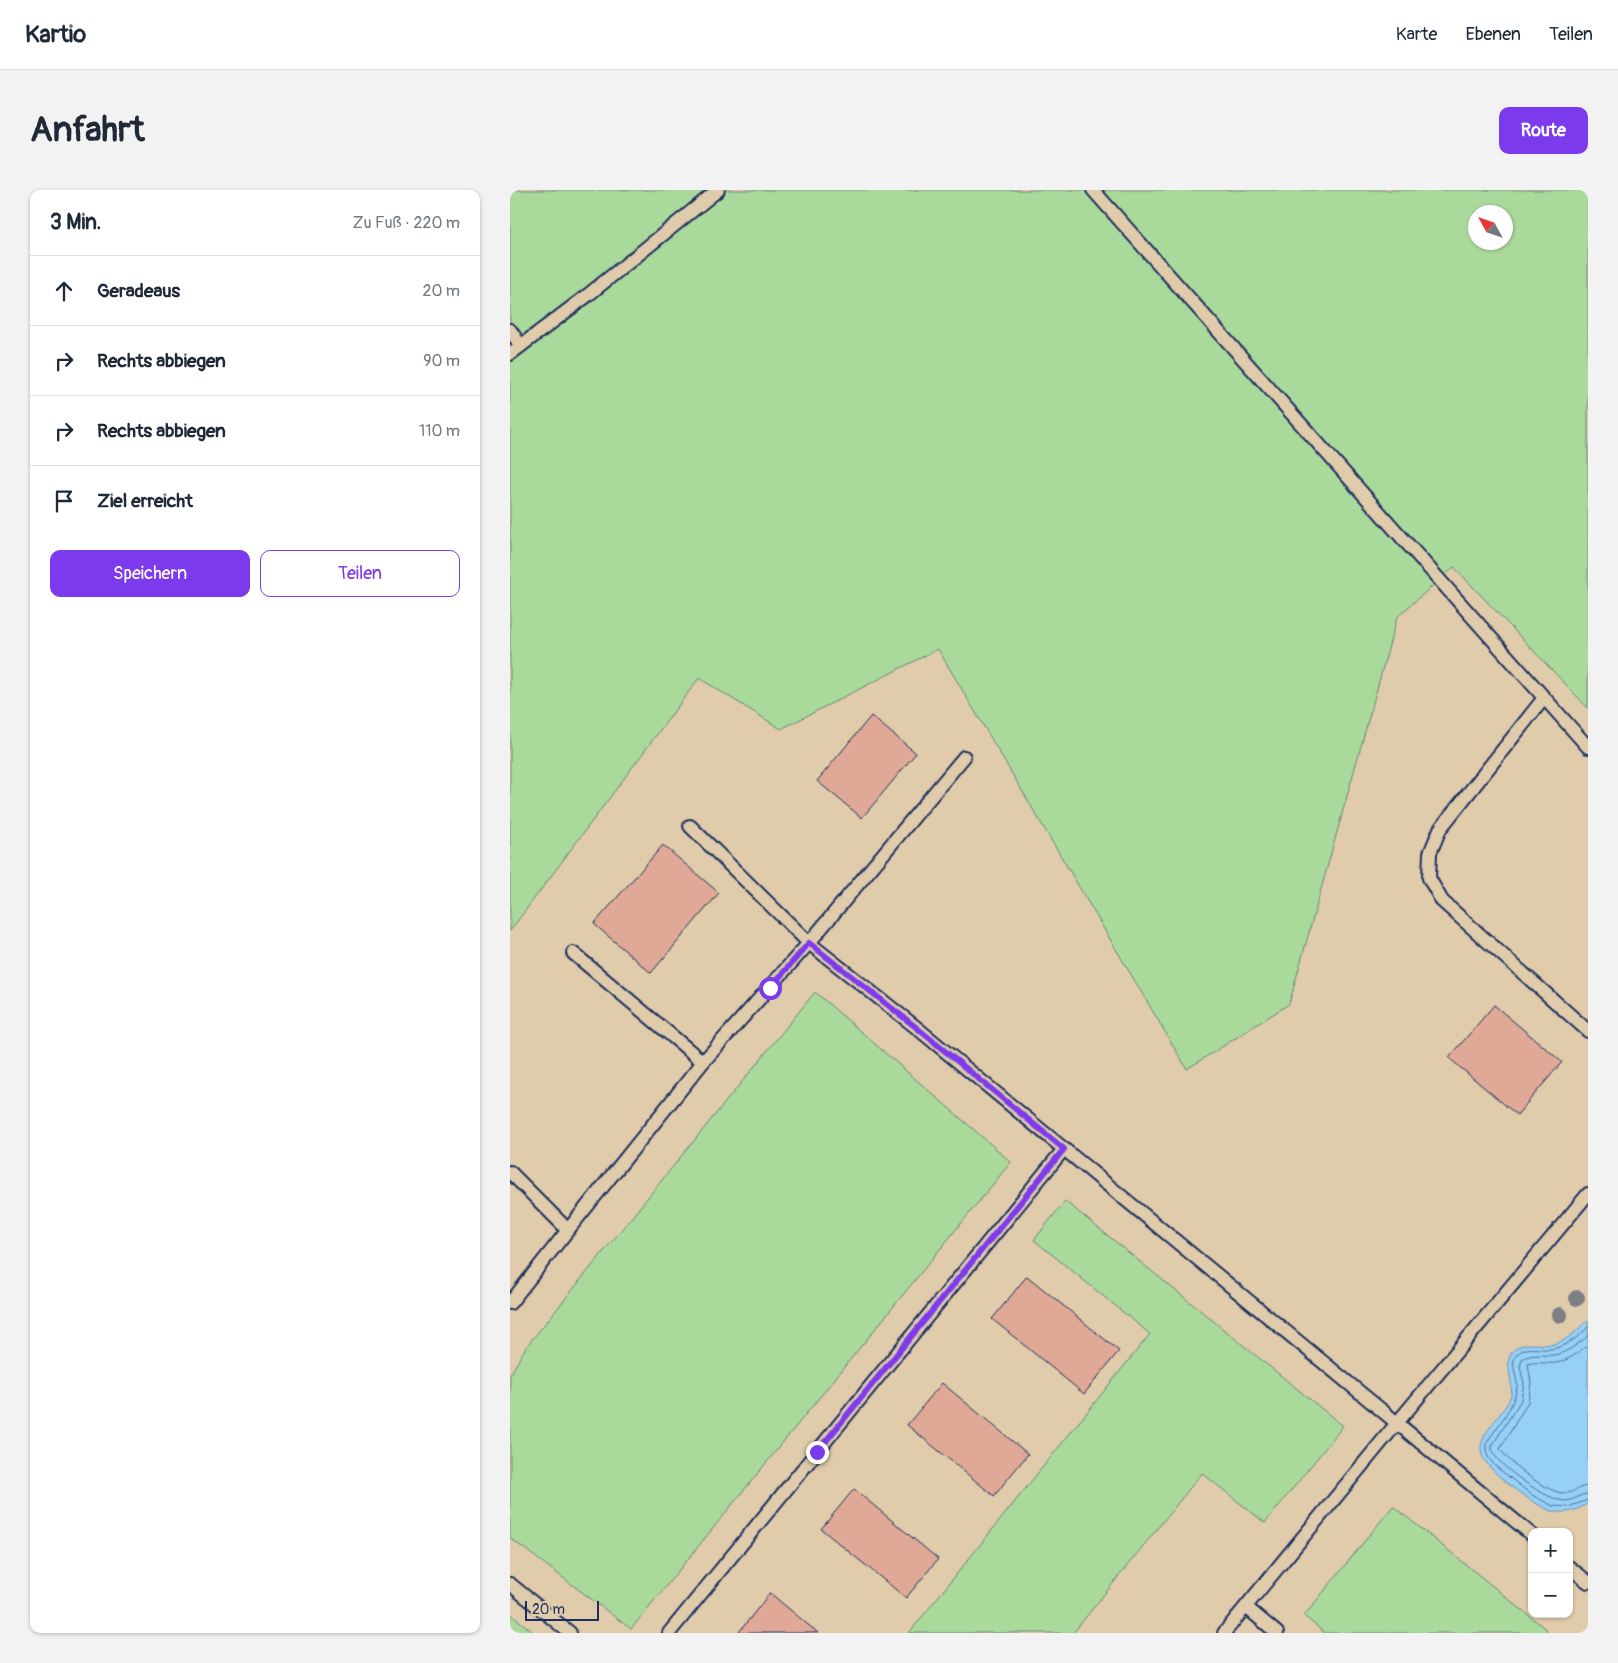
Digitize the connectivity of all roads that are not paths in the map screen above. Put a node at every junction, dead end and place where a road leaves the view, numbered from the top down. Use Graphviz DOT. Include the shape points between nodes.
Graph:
graph roads {
  1 [pos="718,190"];
  2 [pos="1093,190"];
  3 [pos="510,330"];
  4 [pos="521,346"];
  5 [pos="510,354"];
  6 [pos="1544,698"];
  7 [pos="1588,747"];
  8 [pos="964,757"];
  9 [pos="690,826"];
  10 [pos="809,943"];
  11 [pos="573,953"];
  12 [pos="1588,1031"];
  13 [pos="703,1062"];
  14 [pos="1064,1149"];
  15 [pos="510,1172"];
  16 [pos="1588,1194"];
  17 [pos="568,1230"];
  18 [pos="510,1303"];
  19 [pos="1397,1423"];
  20 [pos="1528,1532"];
  21 [pos="1573,1570"];
  22 [pos="1588,1582"];
  23 [pos="510,1584"];
  24 [pos="1246,1607"];
  25 [pos="570,1633"];
  26 [pos="669,1633"];
  27 [pos="1224,1633"];
  28 [pos="1277,1633"];
  1 -- 4 [label="lane"];
  2 -- 6 [label="lane"];
  3 -- 4 [label="lane"];
  4 -- 5 [label="lane"];
  6 -- 7 [label="lane"];
  6 -- 12 [label="lane" via="1440,829 1430,853 1428,878 1442,901"];
  8 -- 10 [label="lane"];
  9 -- 10 [label="lane"];
  10 -- 13 [label="lane"];
  10 -- 14 [label="lane"];
  11 -- 13 [label="lane"];
  13 -- 17 [label="lane"];
  14 -- 19 [label="lane"];
  14 -- 26 [label="lane"];
  15 -- 17 [label="lane"];
  16 -- 19 [label="lane"];
  17 -- 18 [label="lane"];
  19 -- 20 [label="lane"];
  19 -- 24 [label="lane"];
  21 -- 22 [label="lane"];
  23 -- 25 [label="lane"];
  24 -- 27 [label="lane"];
  24 -- 28 [label="lane"];
}
